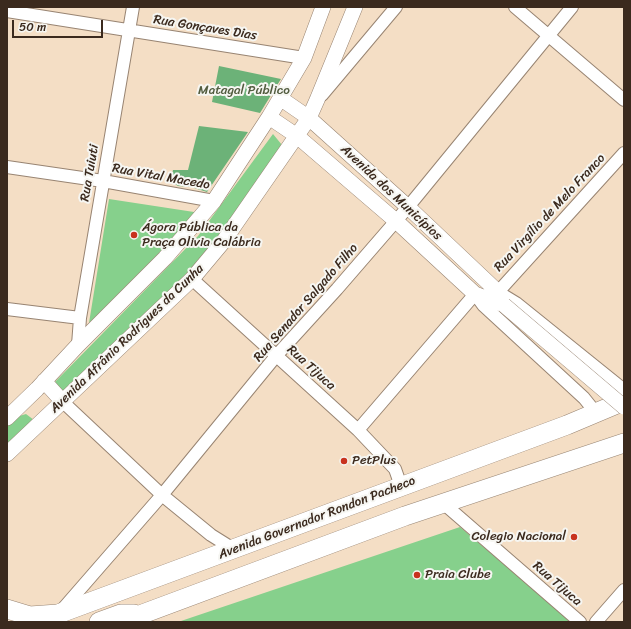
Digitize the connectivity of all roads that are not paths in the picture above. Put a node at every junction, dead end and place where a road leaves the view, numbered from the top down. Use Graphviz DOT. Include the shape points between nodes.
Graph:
graph roads {
  1 [pos="133,7"];
  2 [pos="323,7"];
  3 [pos="355,7"];
  4 [pos="396,7"];
  5 [pos="515,7"];
  6 [pos="572,7"];
  7 [pos="7,11"];
  8 [pos="130,30"];
  9 [pos="548,35"];
  10 [pos="304,58"];
  11 [pos="280,98"];
  12 [pos="318,100"];
  13 [pos="624,100"];
  14 [pos="269,117"];
  15 [pos="309,118"];
  16 [pos="297,136"];
  17 [pos="624,153"];
  18 [pos="7,167"];
  19 [pos="103,181"];
  20 [pos="214,201"];
  21 [pos="408,207"];
  22 [pos="396,221"];
  23 [pos="192,278"];
  24 [pos="475,294"];
  25 [pos="501,299"];
  26 [pos="7,309"];
  27 [pos="80,318"];
  28 [pos="78,345"];
  29 [pos="276,356"];
  30 [pos="582,356"];
  31 [pos="564,379"];
  32 [pos="41,385"];
  33 [pos="624,390"];
  34 [pos="624,401"];
  35 [pos="60,405"];
  36 [pos="624,407"];
  37 [pos="596,413"];
  38 [pos="7,418"];
  39 [pos="358,430"];
  40 [pos="624,443"];
  41 [pos="7,454"];
  42 [pos="401,486"];
  43 [pos="162,495"];
  44 [pos="443,503"];
  45 [pos="235,550"];
  46 [pos="624,590"];
  47 [pos="7,609"];
  48 [pos="58,614"];
  49 [pos="143,614"];
  50 [pos="99,622"];
  51 [pos="121,622"];
  52 [pos="580,622"];
  53 [pos="596,622"];
  1 -- 8 [label="street, Rua Tuiuti"];
  2 -- 10 [label="street, Avenida Afrânio Rodrigues da Cunha"];
  3 -- 12 [label="street, Avenida Afrânio Rodrigues da Cunha"];
  4 -- 12 [label="street"];
  5 -- 9 [label="street"];
  6 -- 9 [label="street, Rua Senador Salgado Filho"];
  7 -- 8 [label="street, Rua Gonçaves Dias"];
  8 -- 10 [label="street, Rua Gonçaves Dias"];
  8 -- 19 [label="street, Rua Tuiuti"];
  9 -- 13 [label="street"];
  9 -- 21 [label="street, Rua Senador Salgado Filho"];
  10 -- 11 [label="street, Avenida Afrânio Rodrigues da Cunha"];
  11 -- 14 [label="street, Avenida Afrânio Rodrigues da Cunha"];
  11 -- 15 [label="street, Avenida dos Municípios"];
  12 -- 15 [label="street, Avenida Afrânio Rodrigues da Cunha"];
  14 -- 16 [label="street, Avenida dos Municípios"];
  14 -- 20 [label="street, Avenida Afrânio Rodrigues da Cunha"];
  15 -- 16 [label="street, Avenida Afrânio Rodrigues da Cunha"];
  15 -- 21 [label="street, Avenida dos Municípios"];
  16 -- 22 [label="street, Avenida dos Municípios"];
  16 -- 23 [label="street, Avenida Afrânio Rodrigues da Cunha" via="223,242"];
  17 -- 25 [label="street, Rua Virgílio de Melo Franco"];
  18 -- 19 [label="street, Rua Vital Macedo"];
  19 -- 20 [label="street, Rua Vital Macedo"];
  19 -- 27 [label="street, Rua Tuiuti"];
  20 -- 28 [label="street, Avenida Afrânio Rodrigues da Cunha" via="165,258"];
  21 -- 22 [label="street, Rua Senador Salgado Filho"];
  21 -- 25 [label="street, Avenida dos Municípios"];
  22 -- 24 [label="street, Avenida dos Municípios"];
  22 -- 29 [label="street, Rua Senador Salgado Filho"];
  23 -- 29 [label="street, Rua Tijuca"];
  23 -- 35 [label="street, Avenida Afrânio Rodrigues da Cunha"];
  24 -- 25 [label="street, Avenida dos Municípios"];
  24 -- 31 [label="street, Avenida dos Municípios" via="483,305"];
  24 -- 39 [label="street"];
  25 -- 30 [label="street, Avenida dos Municípios" via="516,302"];
  25 -- 36 [label="street, bridge"];
  26 -- 27 [label="street"];
  27 -- 28 [label="street, Rua Tuiuti"];
  28 -- 32 [label="street, Avenida Afrânio Rodrigues da Cunha"];
  29 -- 39 [label="street, Rua Tijuca"];
  29 -- 43 [label="street, Rua Senador Salgado Filho"];
  30 -- 31 [label="street" via="587,369 584,379 577,383"];
  30 -- 33 [label="street, Avenida dos Municípios"];
  31 -- 37 [label="street, Avenida dos Municípios"];
  32 -- 35 [label="street"];
  32 -- 38 [label="street, Avenida Afrânio Rodrigues da Cunha"];
  34 -- 37 [label="main road, Avenida Governador Rondon Pacheco"];
  35 -- 41 [label="street, Avenida Afrânio Rodrigues da Cunha"];
  35 -- 43 [label="street"];
  37 -- 42 [label="main road, Avenida Governador Rondon Pacheco"];
  39 -- 42 [label="street, Rua Tijuca" via="395,469"];
  40 -- 44 [label="main road, Avenida Governador Rondon Pacheco"];
  42 -- 45 [label="main road, Avenida Governador Rondon Pacheco"];
  43 -- 45 [label="street" via="211,535"];
  43 -- 48 [label="street, Rua Senador Salgado Filho"];
  44 -- 49 [label="main road, Avenida Governador Rondon Pacheco"];
  44 -- 52 [label="street, Rua Tijuca"];
  45 -- 48 [label="main road, Avenida Governador Rondon Pacheco"];
  46 -- 53 [label="street"];
  47 -- 48 [label="main road, Avenida Governador Rondon Pacheco" via="30,616"];
  49 -- 50 [label="main road" via="121,614"];
  49 -- 51 [label="main road, Avenida Governador Rondon Pacheco"];
}
